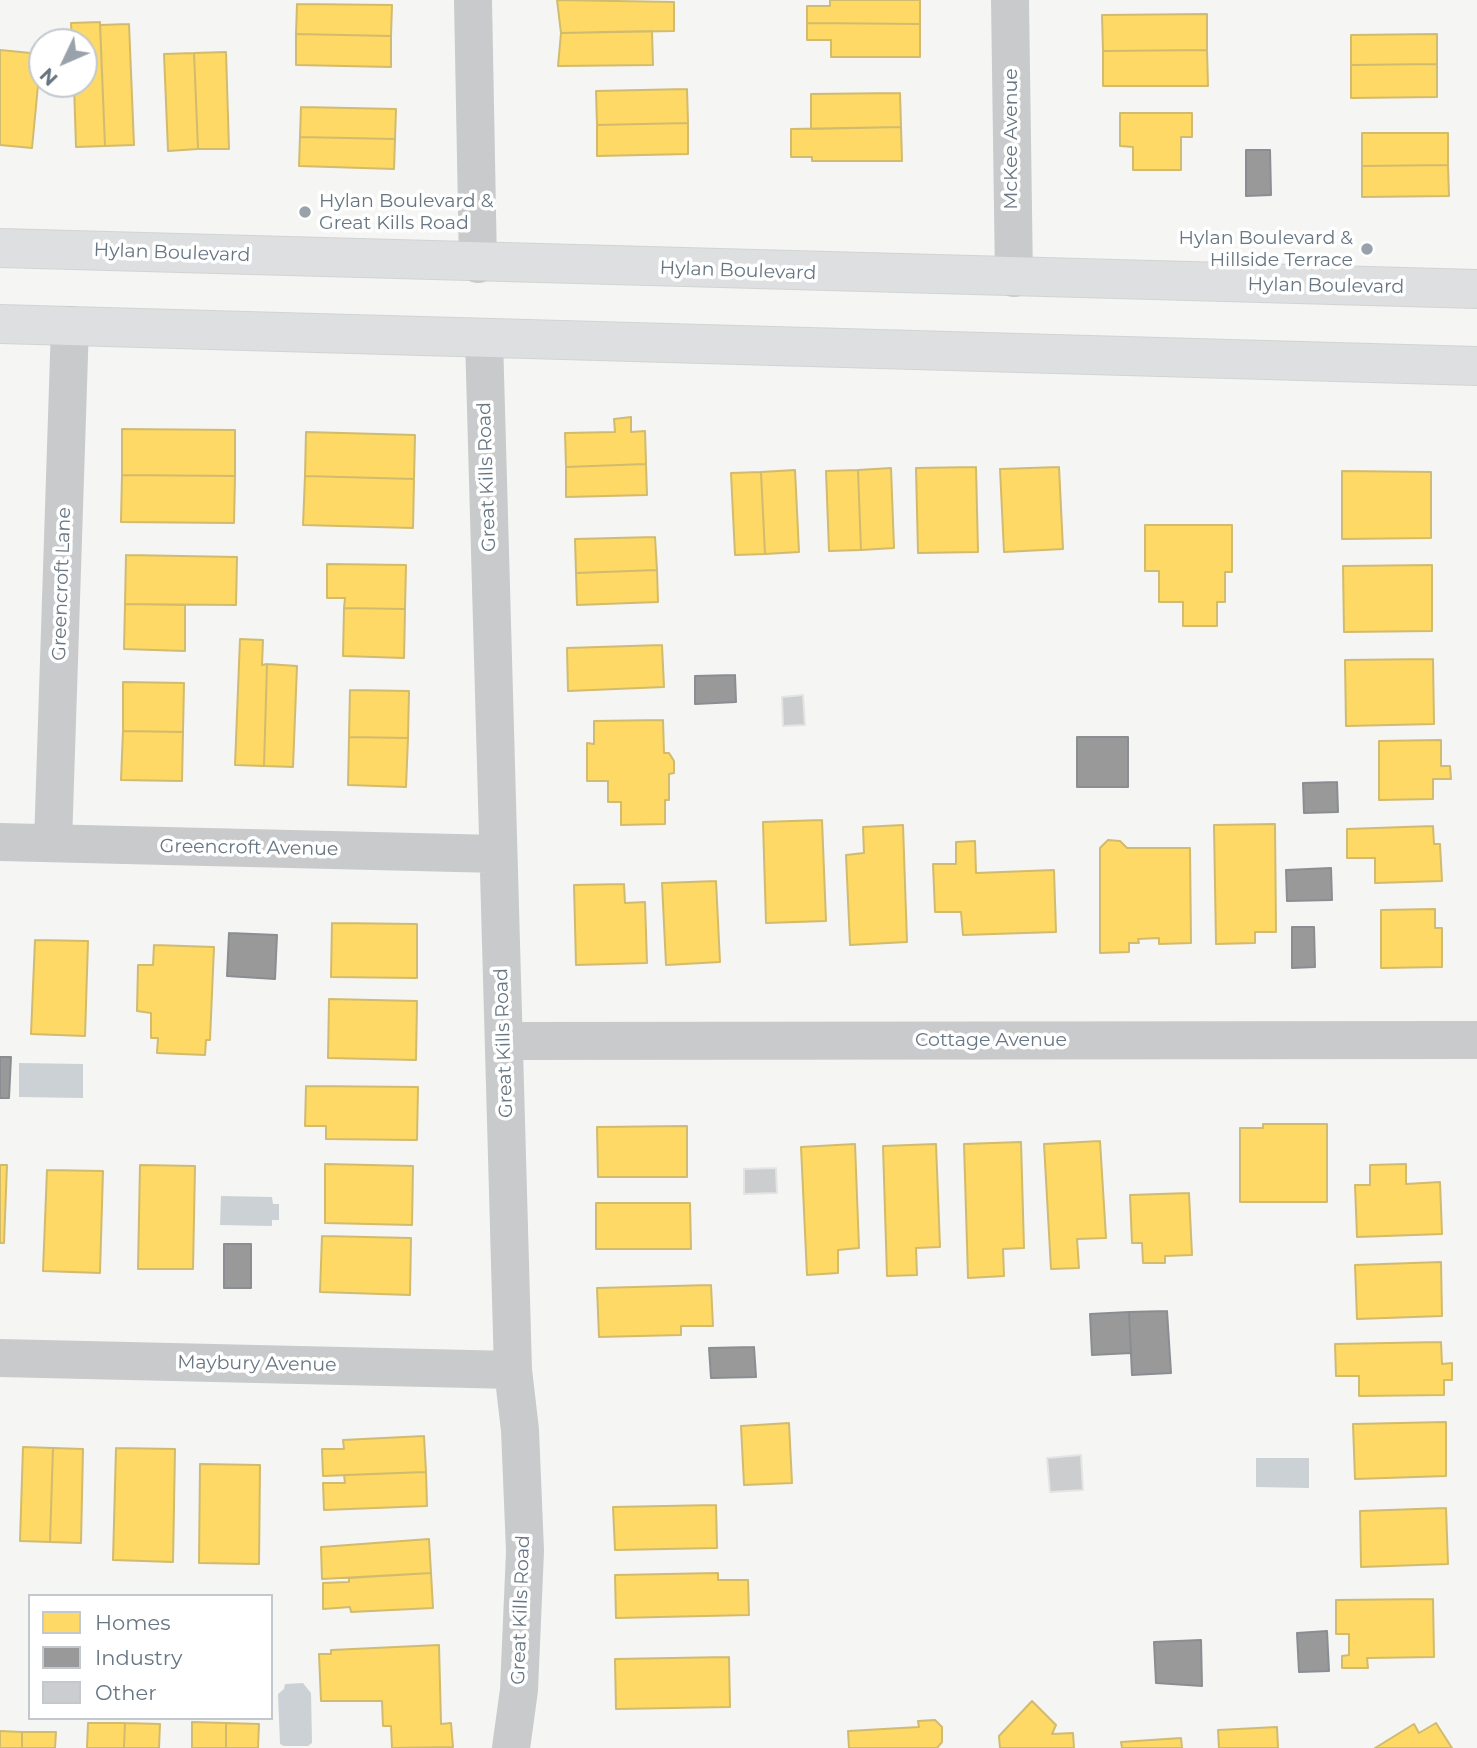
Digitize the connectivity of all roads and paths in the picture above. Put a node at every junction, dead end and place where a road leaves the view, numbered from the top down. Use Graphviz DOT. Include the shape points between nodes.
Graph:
graph roads {
  1 [pos="473,0"];
  2 [pos="1010,0"];
  3 [pos="0,248"];
  4 [pos="478,264"];
  5 [pos="1014,278"];
  6 [pos="1477,289"];
  7 [pos="0,324"];
  8 [pos="70,325"];
  9 [pos="484,338"];
  10 [pos="1477,366"];
  11 [pos="0,842"];
  12 [pos="53,843"];
  13 [pos="498,854"];
  14 [pos="1477,1040"];
  15 [pos="505,1041"];
  16 [pos="0,1358"];
  17 [pos="513,1370"];
  18 [pos="511,1748"];
  1 -- 4 [label="street"];
  2 -- 5 [label="street, McKee Avenue"];
  3 -- 4 [label="main road, Hylan Boulevard"];
  4 -- 5 [label="main road, Hylan Boulevard"];
  5 -- 6 [label="main road, Hylan Boulevard"];
  7 -- 8 [label="main road"];
  8 -- 9 [label="main road"];
  8 -- 12 [label="street, Greencroft Lane"];
  9 -- 10 [label="main road"];
  9 -- 13 [label="street, Great Kills Road"];
  11 -- 12 [label="street, Greencroft Avenue"];
  12 -- 13 [label="street, Greencroft Avenue"];
  13 -- 15 [label="street, Great Kills Road"];
  14 -- 15 [label="street, Cottage Avenue"];
  15 -- 17 [label="street, Great Kills Road"];
  16 -- 17 [label="street, Maybury Avenue"];
  17 -- 18 [label="street, Great Kills Road" via="525,1550 519,1690"];
}
